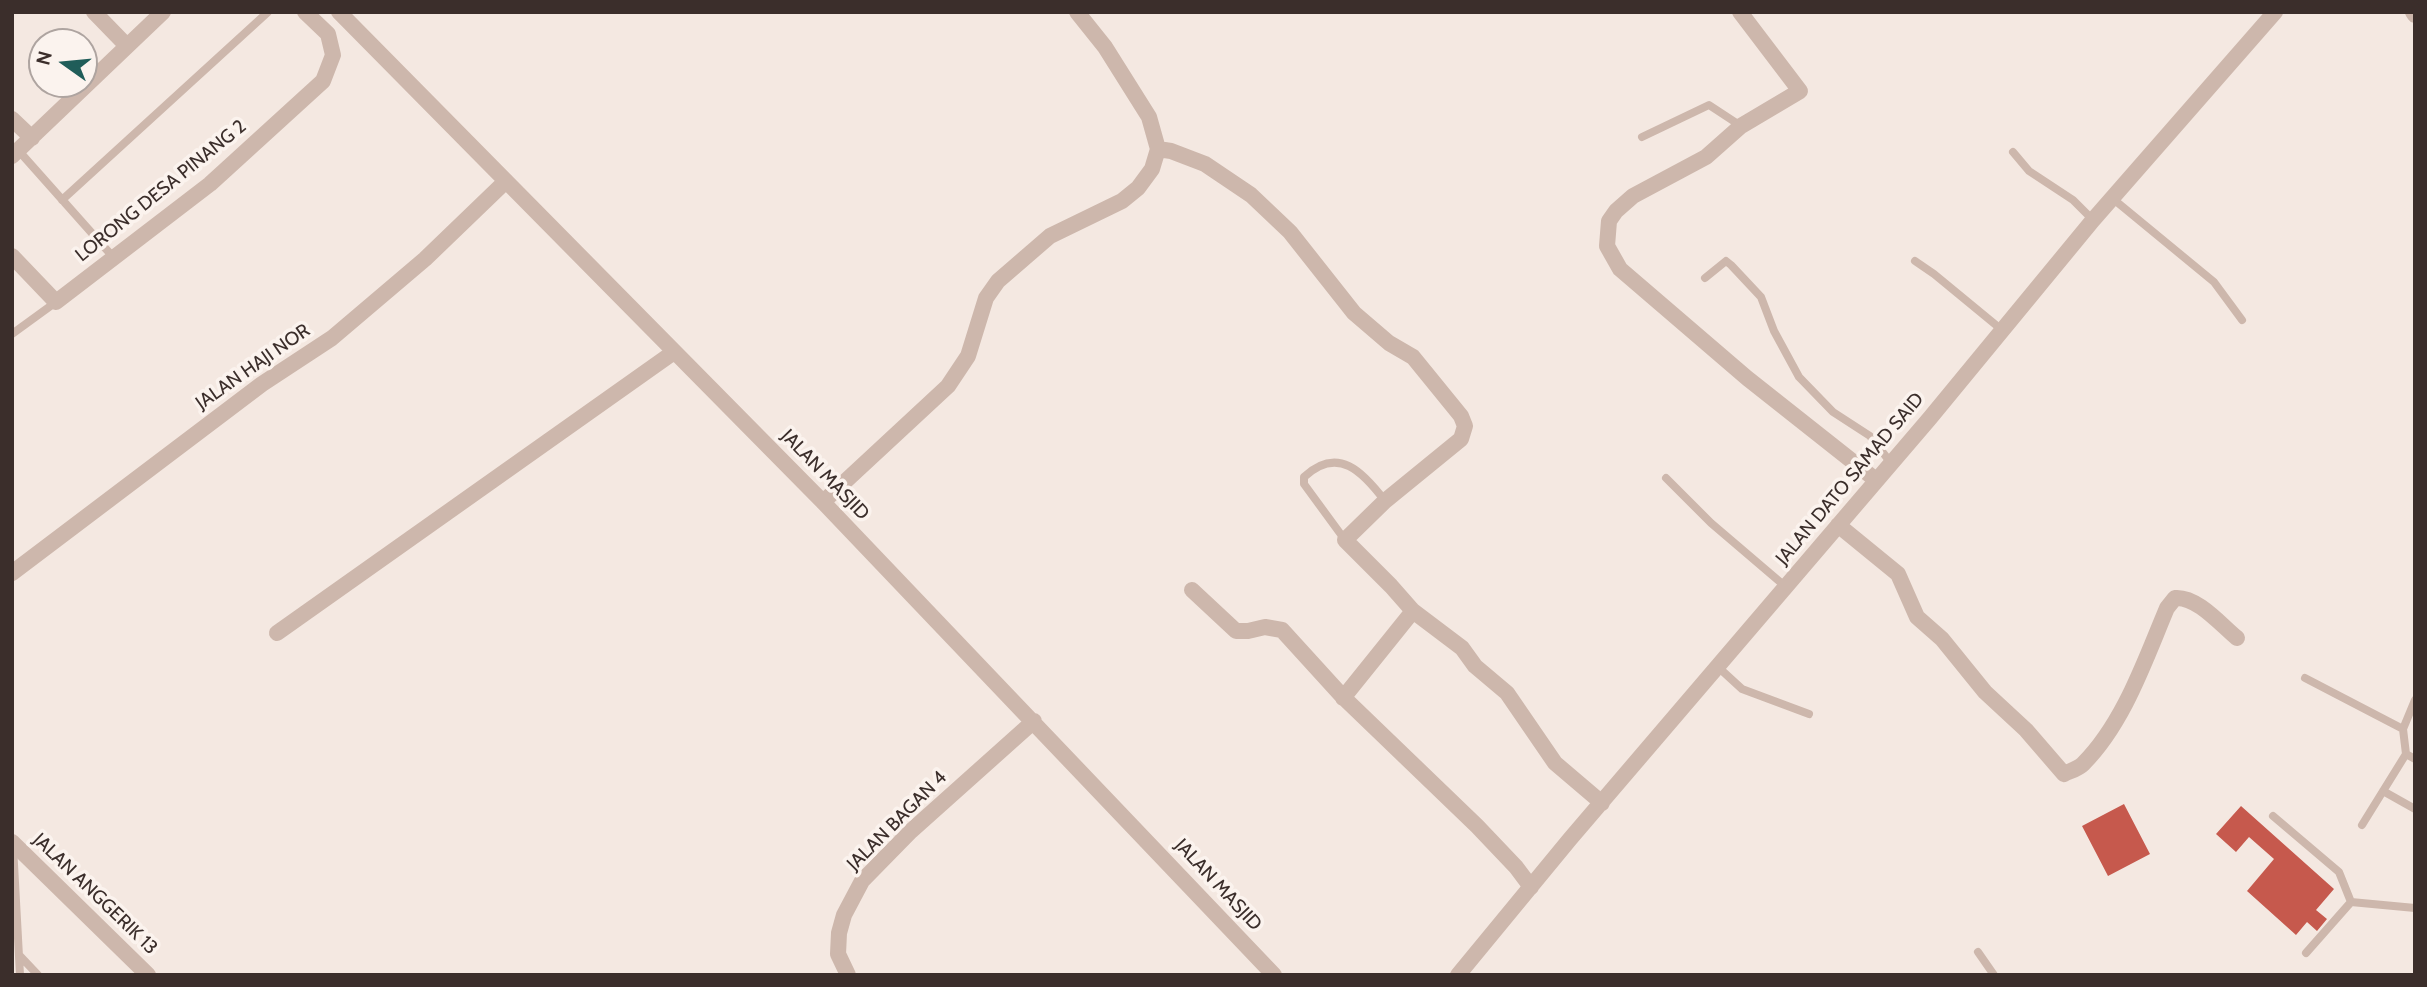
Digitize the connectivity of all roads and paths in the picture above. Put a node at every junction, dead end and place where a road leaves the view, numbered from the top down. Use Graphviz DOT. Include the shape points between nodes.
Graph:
graph roads {
  1 [pos="94,12"];
  2 [pos="163,12"];
  3 [pos="268,12"];
  4 [pos="305,12"];
  5 [pos="339,12"];
  6 [pos="1077,12"];
  7 [pos="1740,12"];
  8 [pos="2275,12"];
  9 [pos="127,46"];
  10 [pos="12,119"];
  11 [pos="1741,127"];
  12 [pos="1642,137"];
  13 [pos="32,138"];
  14 [pos="1158,149"];
  15 [pos="2012,152"];
  16 [pos="15,153"];
  17 [pos="506,181"];
  18 [pos="2112,198"];
  19 [pos="62,200"];
  20 [pos="2093,220"];
  21 [pos="12,256"];
  22 [pos="114,258"];
  23 [pos="1915,261"];
  24 [pos="1705,278"];
  25 [pos="56,302"];
  26 [pos="2242,320"];
  27 [pos="2002,330"];
  28 [pos="12,334"];
  29 [pos="674,352"];
  30 [pos="1891,463"];
  31 [pos="1666,478"];
  32 [pos="1876,480"];
  33 [pos="1385,501"];
  34 [pos="823,502"];
  35 [pos="1838,525"];
  36 [pos="1345,540"];
  37 [pos="12,573"];
  38 [pos="1786,587"];
  39 [pos="1192,590"];
  40 [pos="1413,611"];
  41 [pos="277,633"];
  42 [pos="2237,638"];
  43 [pos="1718,667"];
  44 [pos="2305,678"];
  45 [pos="1343,698"];
  46 [pos="2414,705"];
  47 [pos="1809,714"];
  48 [pos="1034,721"];
  49 [pos="2403,729"];
  50 [pos="2406,754"];
  51 [pos="2415,759"];
  52 [pos="2383,791"];
  53 [pos="1602,803"];
  54 [pos="2415,809"];
  55 [pos="2273,816"];
  56 [pos="2362,825"];
  57 [pos="12,843"];
  58 [pos="1531,887"];
  59 [pos="2351,902"];
  60 [pos="2415,908"];
  61 [pos="1978,952"];
  62 [pos="2306,953"];
  63 [pos="20,956"];
  64 [pos="20,975"];
  65 [pos="38,975"];
  66 [pos="148,975"];
  67 [pos="848,975"];
  68 [pos="1274,975"];
  69 [pos="1458,975"];
  70 [pos="1994,975"];
  1 -- 9 [label="street"];
  2 -- 9 [label="street"];
  3 -- 19 [label="lane"];
  4 -- 22 [label="street, LORONG DESA PINANG 2" via="328,34 333,55 323,81 210,184"];
  5 -- 17 [label="street, JALAN MASJID"];
  6 -- 14 [label="street" via="1149,117"];
  7 -- 11 [label="street" via="1800,91"];
  8 -- 18 [label="street, JALAN DATO SAMAD SAID"];
  9 -- 13 [label="street"];
  10 -- 13 [label="street"];
  11 -- 12 [label="lane" via="1709,105"];
  11 -- 32 [label="street" via="1706,158 1633,196 1616,211 1609,221 1607,246 1620,269"];
  13 -- 16 [label="street"];
  14 -- 33 [label="street" via="1205,164 1251,195 1290,232 1354,313 1413,357 1461,416 1465,426 1461,439"];
  14 -- 34 [label="street" via="1152,169 1138,188 1122,201 1050,236 998,281 986,298 968,356 948,386"];
  15 -- 20 [label="lane" via="2029,172 2073,200"];
  16 -- 19 [label="lane"];
  17 -- 29 [label="street, JALAN MASJID"];
  17 -- 37 [label="street, JALAN HAJI NOR" via="433,252 332,338 262,383"];
  18 -- 20 [label="street, JALAN DATO SAMAD SAID"];
  18 -- 26 [label="lane" via="2214,282"];
  19 -- 22 [label="lane"];
  20 -- 27 [label="street, JALAN DATO SAMAD SAID"];
  21 -- 25 [label="street"];
  22 -- 25 [label="street, LORONG DESA PINANG 2"];
  23 -- 27 [label="lane"];
  24 -- 30 [label="lane" via="1725,261 1731,265 1761,297 1799,377 1833,412 1870,436"];
  25 -- 28 [label="lane"];
  27 -- 30 [label="street, JALAN DATO SAMAD SAID"];
  29 -- 34 [label="street, JALAN MASJID"];
  29 -- 41 [label="street"];
  30 -- 32 [label="street, JALAN DATO SAMAD SAID"];
  31 -- 38 [label="lane"];
  32 -- 35 [label="street, JALAN DATO SAMAD SAID"];
  33 -- 36 [label="street"];
  33 -- 36 [label="lane" via="1356,469 1328,461 1312,469 1304,484"];
  34 -- 48 [label="street, JALAN MASJID"];
  35 -- 38 [label="street, JALAN DATO SAMAD SAID"];
  35 -- 42 [label="street" via="1898,573 1917,617 2064,774 2081,766 2118,716 2175,598 2196,604"];
  36 -- 40 [label="street"];
  38 -- 43 [label="street, JALAN DATO SAMAD SAID"];
  39 -- 45 [label="street" via="1236,631 1282,630"];
  40 -- 45 [label="street"];
  40 -- 53 [label="street" via="1462,648 1475,666 1507,693 1555,763"];
  43 -- 47 [label="lane" via="1742,689"];
  43 -- 53 [label="street, JALAN DATO SAMAD SAID"];
  44 -- 49 [label="lane"];
  45 -- 58 [label="street" via="1477,827"];
  46 -- 49 [label="lane"];
  48 -- 67 [label="street, JALAN BAGAN 4" via="862,881 839,933 838,954"];
  48 -- 68 [label="street, JALAN MASJID"];
  49 -- 50 [label="lane"];
  50 -- 51 [label="lane"];
  50 -- 52 [label="lane"];
  52 -- 54 [label="lane"];
  52 -- 56 [label="lane"];
  53 -- 58 [label="street, JALAN DATO SAMAD SAID"];
  55 -- 59 [label="lane" via="2339,872"];
  57 -- 63 [label="lane"];
  57 -- 66 [label="street, JALAN ANGGERIK 13"];
  58 -- 69 [label="street, JALAN DATO SAMAD SAID"];
  59 -- 60 [label="lane"];
  59 -- 62 [label="lane"];
  61 -- 70 [label="lane"];
  63 -- 64 [label="lane"];
  63 -- 65 [label="lane"];
}
